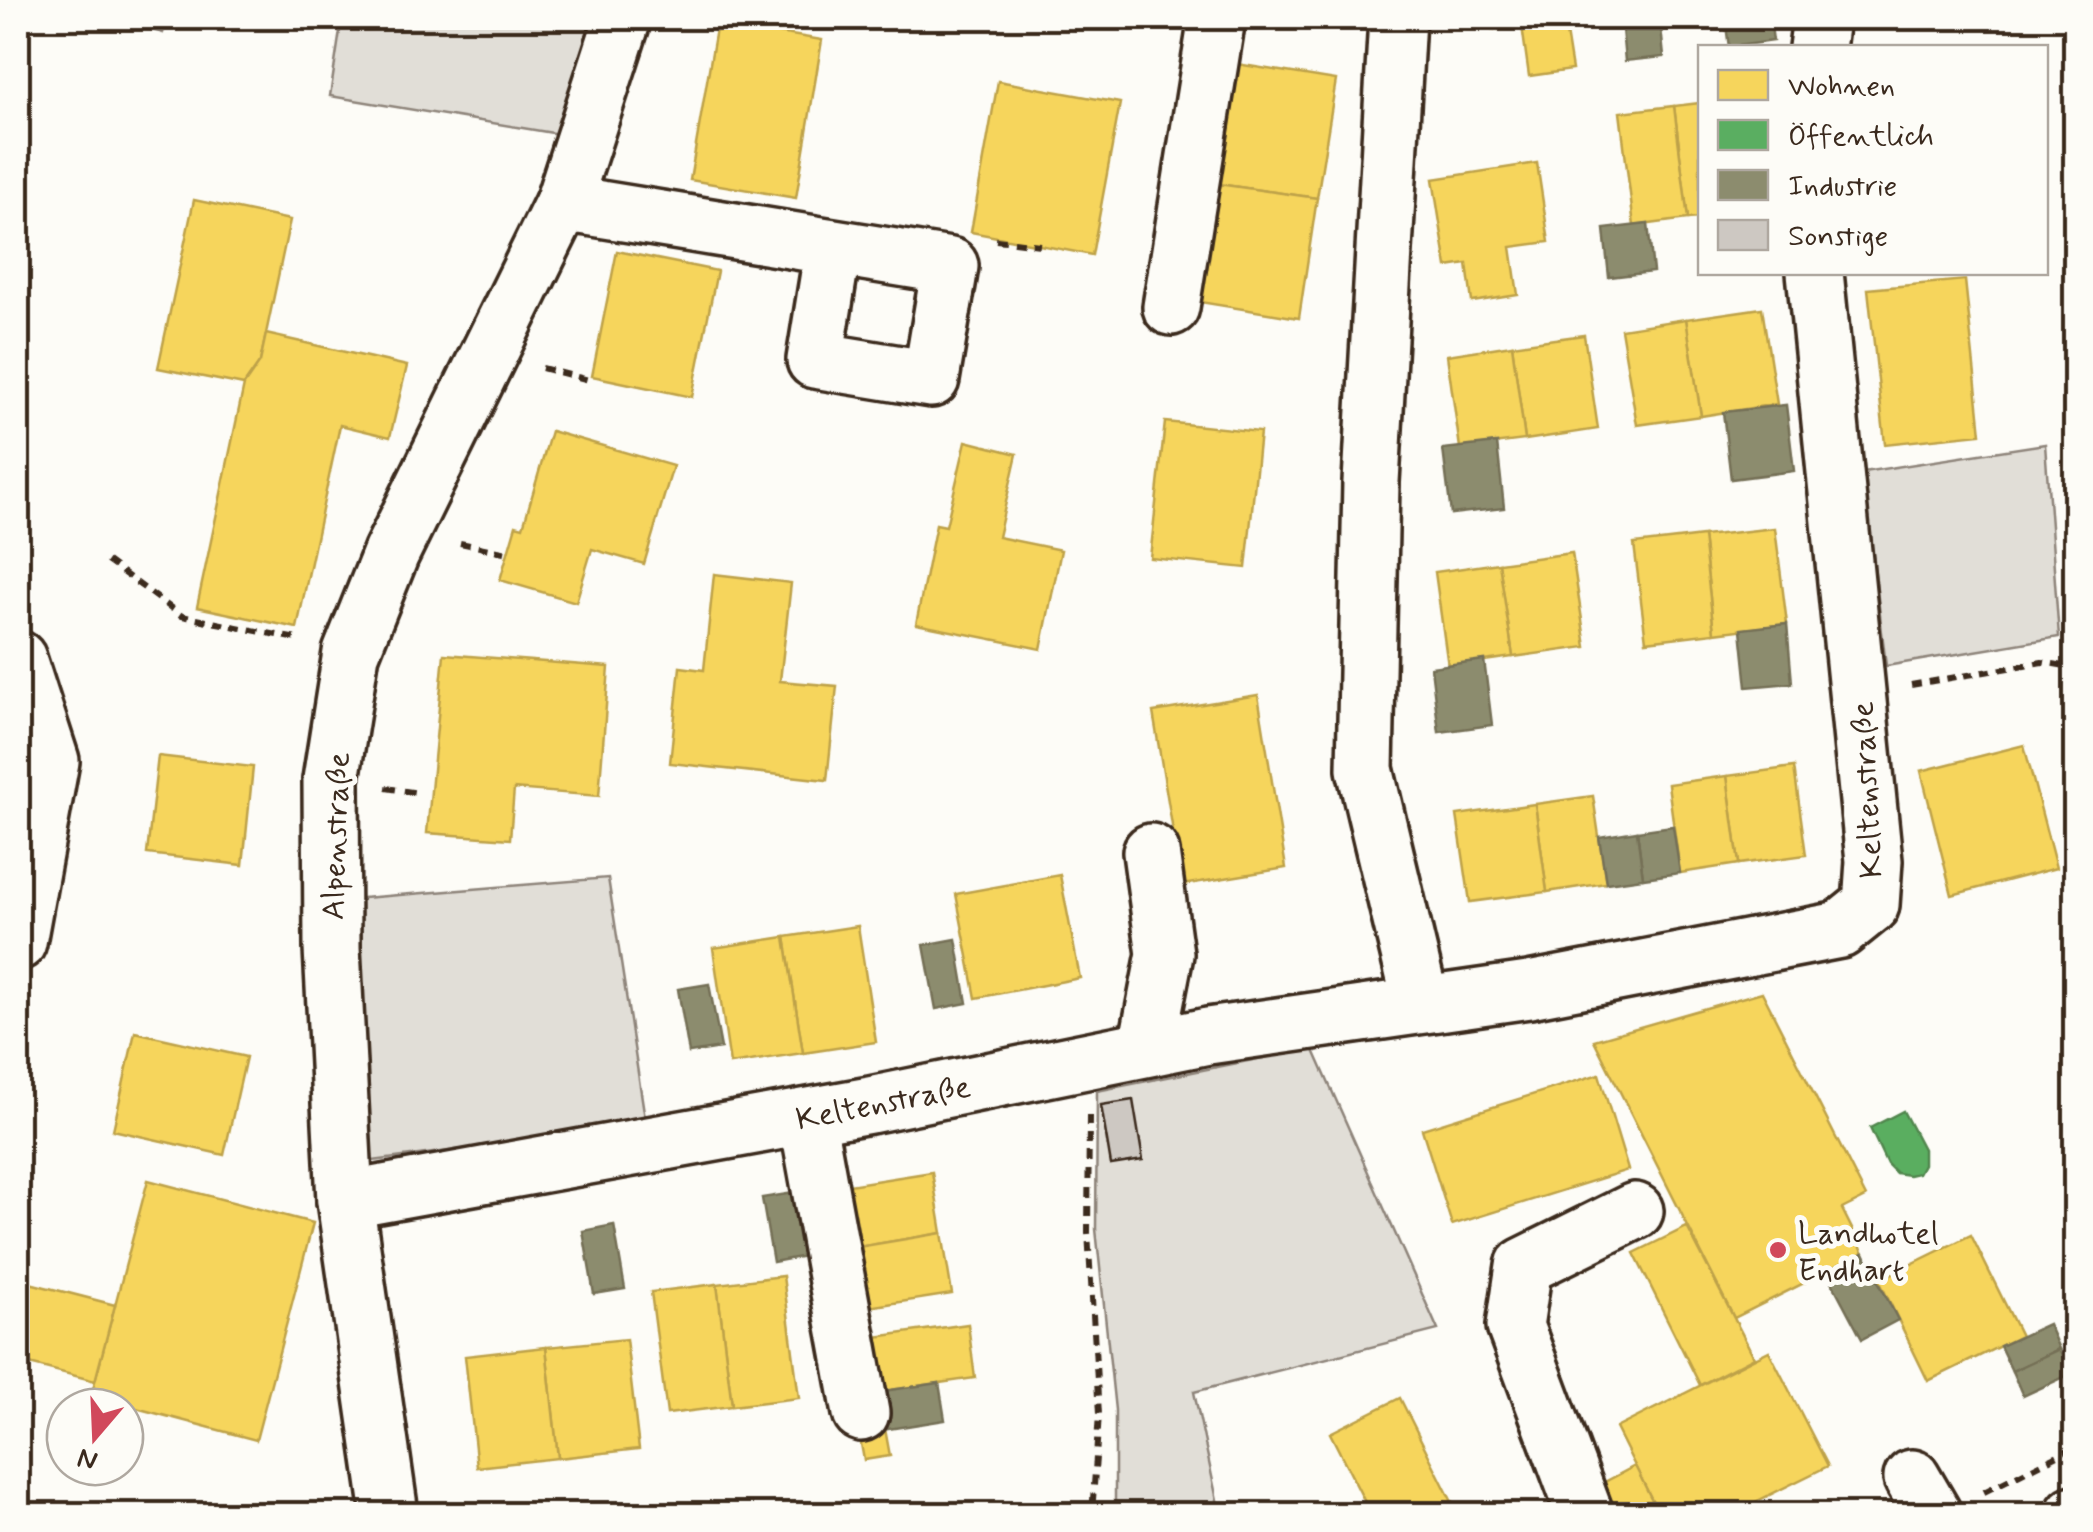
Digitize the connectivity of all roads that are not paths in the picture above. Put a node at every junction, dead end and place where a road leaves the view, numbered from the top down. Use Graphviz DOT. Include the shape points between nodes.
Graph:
graph roads {
  1 [pos="623,18"];
  2 [pos="1217,18"];
  3 [pos="1397,18"];
  4 [pos="1820,18"];
  5 [pos="1818,45"];
  6 [pos="563,203"];
  7 [pos="833,248"];
  8 [pos="1815,275"];
  9 [pos="1170,307"];
  10 [pos="18,659"];
  11 [pos="1151,852"];
  12 [pos="18,942"];
  13 [pos="1421,1004"];
  14 [pos="1146,1048"];
  15 [pos="806,1117"];
  16 [pos="345,1200"];
  17 [pos="1636,1211"];
  18 [pos="861,1414"];
  19 [pos="390,1514"];
  20 [pos="1585,1514"];
  1 -- 6 [label="street, Alpenstraße"];
  2 -- 9 [label="street"];
  3 -- 13 [label="street" via="1372,482 1365,769"];
  4 -- 5 [label="street"];
  6 -- 7 [label="street"];
  6 -- 16 [label="street, Alpenstraße" via="392,553 351,653 332,780 332,948"];
  8 -- 13 [label="street, Keltenstraße" via="1860,694 1874,862 1871,904 1840,930 1530,990"];
  10 -- 12 [label="street" via="51,761"];
  11 -- 14 [label="street" via="1165,954"];
  13 -- 14 [label="street, Keltenstraße"];
  14 -- 15 [label="street, Keltenstraße"];
  15 -- 16 [label="street, Keltenstraße"];
  15 -- 18 [label="street"];
  16 -- 19 [label="street, Alpenstraße"];
  17 -- 20 [label="street" via="1524,1266 1515,1326"];
}
